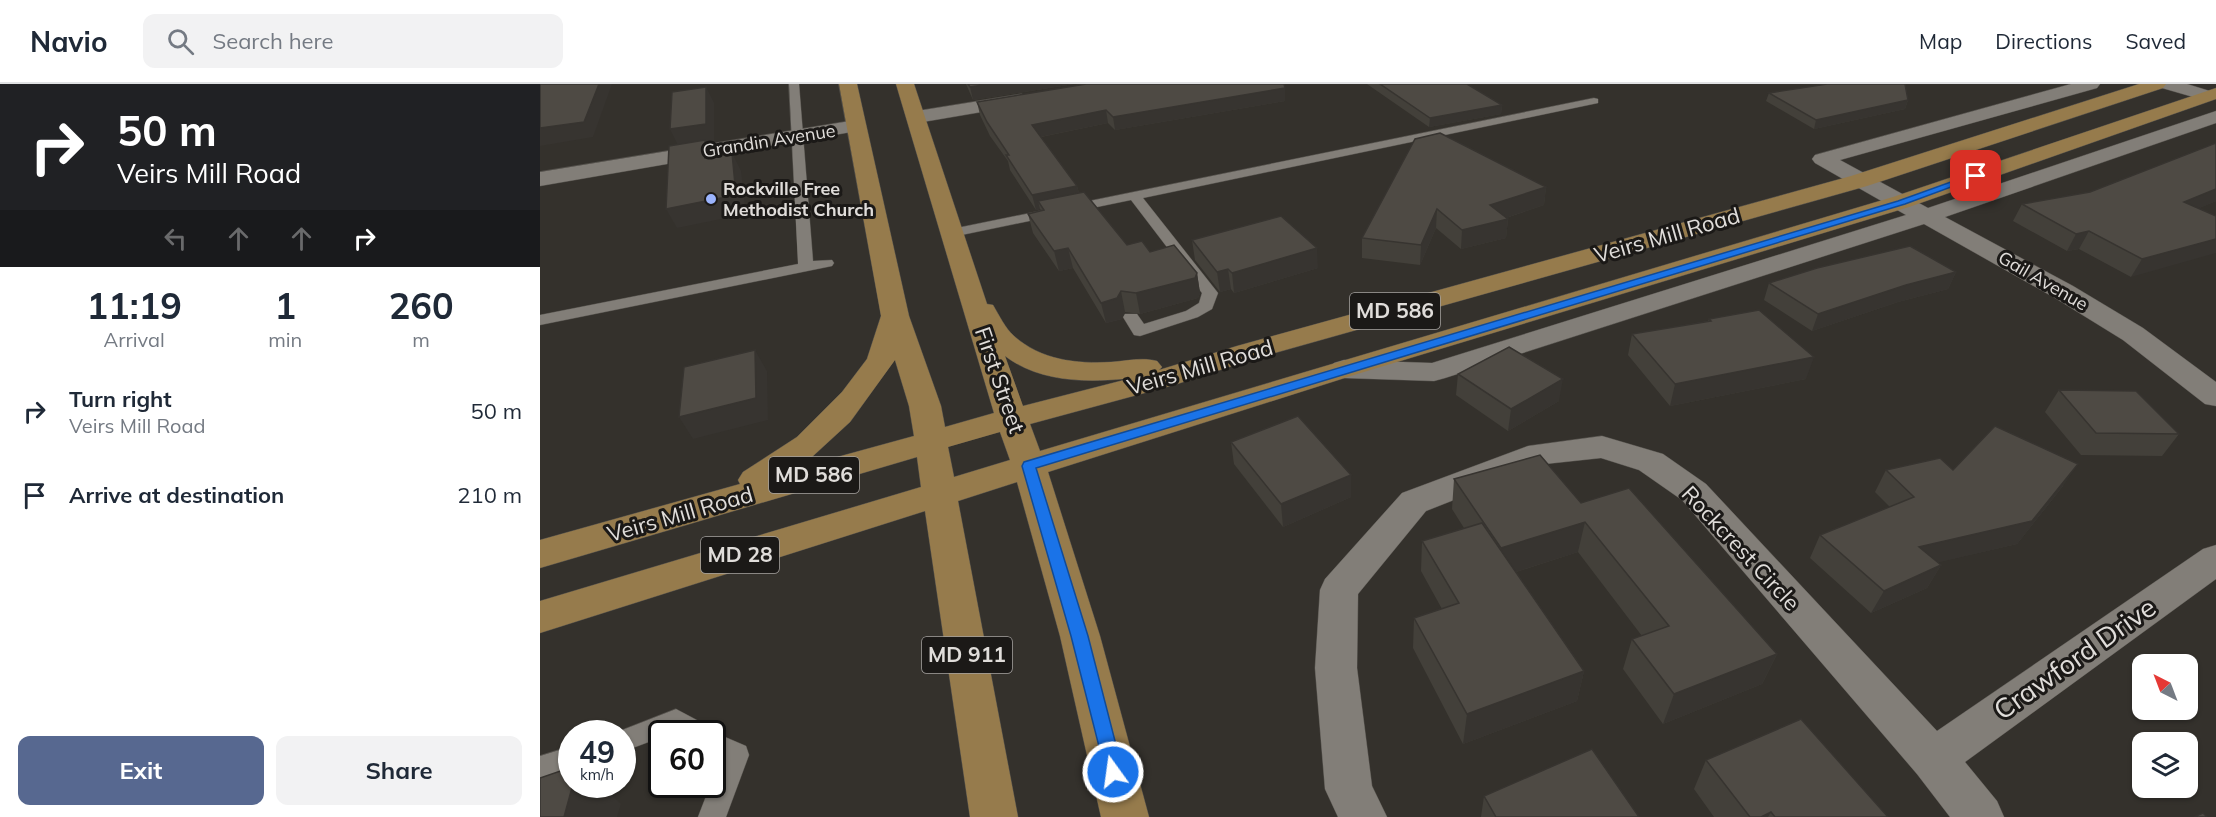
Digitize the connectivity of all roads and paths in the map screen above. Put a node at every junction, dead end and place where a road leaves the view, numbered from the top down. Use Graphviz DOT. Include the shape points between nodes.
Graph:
graph roads {
  1 [pos="794,84"];
  2 [pos="848,84"];
  3 [pos="905,84"];
  4 [pos="2091,84"];
  5 [pos="2157,84"];
  6 [pos="2168,84"];
  7 [pos="1041,97"];
  8 [pos="1594,101"];
  9 [pos="2213,102"];
  10 [pos="917,117"];
  11 [pos="856,126"];
  12 [pos="799,136"];
  13 [pos="540,180"];
  14 [pos="1859,181"];
  15 [pos="1135,196"];
  16 [pos="1901,202"];
  17 [pos="1926,216"];
  18 [pos="952,233"];
  19 [pos="827,263"];
  20 [pos="806,266"];
  21 [pos="971,295"];
  22 [pos="896,316"];
  23 [pos="1131,316"];
  24 [pos="540,320"];
  25 [pos="1247,352"];
  26 [pos="1344,369"];
  27 [pos="2216,397"];
  28 [pos="1013,418"];
  29 [pos="931,441"];
  30 [pos="1029,466"];
  31 [pos="939,492"];
  32 [pos="697,509"];
  33 [pos="540,554"];
  34 [pos="2216,559"];
  35 [pos="540,617"];
  36 [pos="726,749"];
  37 [pos="1933,759"];
  38 [pos="558,763"];
  39 [pos="540,769"];
  40 [pos="726,781"];
  41 [pos="719,798"];
  42 [pos="712,817"];
  43 [pos="994,817"];
  44 [pos="1125,817"];
  45 [pos="1363,817"];
  46 [pos="1980,817"];
  1 -- 12 [label="lane"];
  2 -- 11 [label="main road"];
  3 -- 10 [label="main road, First Street"];
  4 -- 14 [label="street" via="1822,159"];
  5 -- 14 [label="main road, Veirs Mill Road / MD 586"];
  6 -- 9 [label="street"];
  7 -- 10 [label="street"];
  8 -- 15 [label="lane"];
  9 -- 16 [label="main road, Veirs Mill Road / MD 586"];
  9 -- 17 [label="street, Veirs Mill Road"];
  10 -- 18 [label="main road, First Street"];
  11 -- 12 [label="street, Grandin Avenue"];
  11 -- 22 [label="main road"];
  12 -- 13 [label="street, Grandin Avenue"];
  12 -- 20 [label="lane"];
  14 -- 16 [label="street, Gail Avenue"];
  14 -- 25 [label="main road, Veirs Mill Road / MD 586"];
  15 -- 18 [label="lane"];
  15 -- 23 [label="lane" via="1210,293 1206,306 1192,314 1140,331"];
  16 -- 17 [label="street, Gail Avenue"];
  16 -- 26 [label="main road, Veirs Mill Road / MD 586"];
  17 -- 26 [label="street, Veirs Mill Road" via="1434,372"];
  17 -- 27 [label="street, Gail Avenue" via="2133,333"];
  18 -- 21 [label="main road, First Street"];
  19 -- 20 [label="lane"];
  20 -- 24 [label="lane"];
  21 -- 25 [label="main road" via="1004,341 1044,365 1075,373 1125,370"];
  21 -- 28 [label="main road, First Street"];
  22 -- 29 [label="main road, MD 911" via="925,406"];
  22 -- 32 [label="main road, MD 28" via="880,362 826,432 780,467"];
  25 -- 28 [label="main road, Veirs Mill Road / MD 586" via="1163,379"];
  26 -- 30 [label="main road, Veirs Mill Road / MD 586"];
  28 -- 29 [label="main road, Veirs Mill Road / MD 586"];
  28 -- 30 [label="main road, First Street"];
  29 -- 31 [label="main road, MD 911"];
  29 -- 32 [label="main road, Veirs Mill Road / MD 586"];
  30 -- 31 [label="main road, Veirs Mill Road / MD 28"];
  30 -- 44 [label="main road, First Street" via="1080,636"];
  31 -- 35 [label="main road, Veirs Mill Road / MD 28"];
  31 -- 43 [label="main road, MD 911"];
  32 -- 33 [label="main road, Veirs Mill Road / MD 28"];
  34 -- 37 [label="street, Crawford Drive"];
  36 -- 40 [label="lane" via="736,755"];
  37 -- 45 [label="street, Rockcrest Circle" via="1694,492 1651,462 1602,447 1540,454 1414,502 1339,590 1336,668 1350,789"];
  37 -- 46 [label="street, Rockcrest Circle"];
  38 -- 39 [label="lane"];
  41 -- 42 [label="lane"];
}
